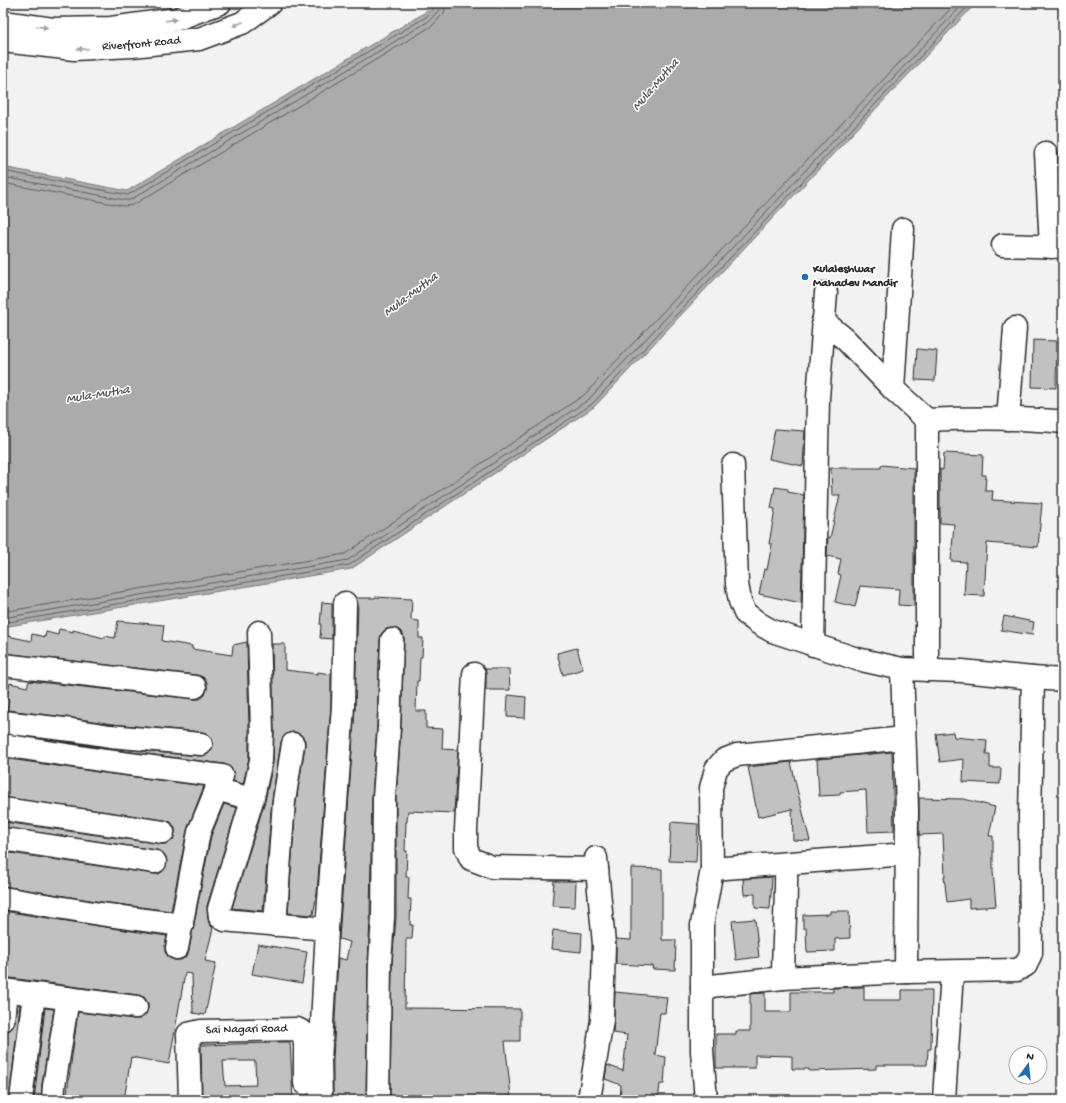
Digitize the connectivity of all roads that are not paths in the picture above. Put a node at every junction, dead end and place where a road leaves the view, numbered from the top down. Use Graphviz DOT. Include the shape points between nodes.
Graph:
graph roads {
  1 [pos="220,3"];
  2 [pos="270,3"];
  3 [pos="3,22"];
  4 [pos="3,42"];
  5 [pos="1046,153"];
  6 [pos="903,229"];
  7 [pos="1003,245"];
  8 [pos="1057,247"];
  9 [pos="826,293"];
  10 [pos="823,321"];
  11 [pos="1015,328"];
  12 [pos="893,389"];
  13 [pos="1008,419"];
  14 [pos="927,420"];
  15 [pos="1063,422"];
  16 [pos="733,465"];
  17 [pos="345,603"];
  18 [pos="259,632"];
  19 [pos="392,640"];
  20 [pos="813,644"];
  21 [pos="3,665"];
  22 [pos="902,669"];
  23 [pos="927,670"];
  24 [pos="474,674"];
  25 [pos="1033,678"];
  26 [pos="1063,680"];
  27 [pos="195,687"];
  28 [pos="3,722"];
  29 [pos="110,736"];
  30 [pos="904,738"];
  31 [pos="201,744"];
  32 [pos="293,744"];
  33 [pos="3,745"];
  34 [pos="106,761"];
  35 [pos="216,789"];
  36 [pos="241,796"];
  37 [pos="3,809"];
  38 [pos="163,832"];
  39 [pos="3,838"];
  40 [pos="907,854"];
  41 [pos="155,862"];
  42 [pos="786,864"];
  43 [pos="712,869"];
  44 [pos="3,898"];
  45 [pos="182,925"];
  46 [pos="275,925"];
  47 [pos="327,929"];
  48 [pos="177,948"];
  49 [pos="906,972"];
  50 [pos="952,972"];
  51 [pos="783,978"];
  52 [pos="702,987"];
  53 [pos="5,991"];
  54 [pos="34,994"];
  55 [pos="68,998"];
  56 [pos="136,1007"];
  57 [pos="3,1020"];
  58 [pos="21,1100"];
  59 [pos="53,1100"];
  60 [pos="190,1100"];
  61 [pos="306,1100"];
  62 [pos="321,1100"];
  63 [pos="378,1100"];
  64 [pos="589,1100"];
  65 [pos="706,1100"];
  66 [pos="944,1100"];
  3 -- 1 [label="street, Riverfront Road, one-way" via="52,29 112,28 177,20"];
  2 -- 4 [label="street, Riverfront Road, one-way" via="242,23 199,39 74,49"];
  5 -- 8 [label="street"];
  6 -- 12 [label="street"];
  7 -- 8 [label="street"];
  9 -- 10 [label="street"];
  10 -- 12 [label="street" via="845,339"];
  10 -- 20 [label="street" via="818,398"];
  11 -- 13 [label="street"];
  12 -- 14 [label="street"];
  13 -- 14 [label="street"];
  13 -- 15 [label="street"];
  14 -- 23 [label="street"];
  16 -- 20 [label="street" via="737,584 745,613 772,631"];
  17 -- 47 [label="street" via="343,706"];
  18 -- 46 [label="street" via="262,731 260,760 253,796 220,909 220,917 225,920"];
  19 -- 63 [label="street" via="390,727 384,798"];
  20 -- 22 [label="street" via="856,660"];
  21 -- 27 [label="street"];
  22 -- 23 [label="street"];
  22 -- 30 [label="street"];
  23 -- 25 [label="street"];
  24 -- 64 [label="street" via="466,830 466,848 471,859 492,867 596,863 604,952 602,1020"];
  25 -- 26 [label="street"];
  25 -- 50 [label="street" via="1031,953 1026,965 1017,970"];
  28 -- 29 [label="street"];
  29 -- 31 [label="street"];
  29 -- 34 [label="street"];
  30 -- 40 [label="street"];
  30 -- 43 [label="street" via="737,755 724,760 716,769 711,788"];
  32 -- 46 [label="street" via="284,801"];
  33 -- 34 [label="street"];
  34 -- 35 [label="street" via="222,776"];
  35 -- 36 [label="street"];
  35 -- 45 [label="street" via="199,832"];
  37 -- 38 [label="street"];
  39 -- 41 [label="street"];
  40 -- 42 [label="street"];
  40 -- 49 [label="street"];
  42 -- 43 [label="street"];
  42 -- 51 [label="street"];
  43 -- 52 [label="street" via="702,925"];
  44 -- 45 [label="street"];
  45 -- 48 [label="street"];
  46 -- 47 [label="street"];
  47 -- 62 [label="street" via="320,1062"];
  49 -- 50 [label="street"];
  49 -- 51 [label="street"];
  50 -- 66 [label="street"];
  51 -- 52 [label="street"];
  52 -- 65 [label="street" via="702,1051"];
  53 -- 54 [label="street"];
  53 -- 57 [label="street"];
  54 -- 55 [label="street"];
  54 -- 58 [label="street"];
  55 -- 56 [label="street"];
  55 -- 59 [label="street"];
  60 -- 61 [label="street, Sai Nagari Road" via="188,1034 201,1031 297,1029 303,1032 305,1044"];
}
